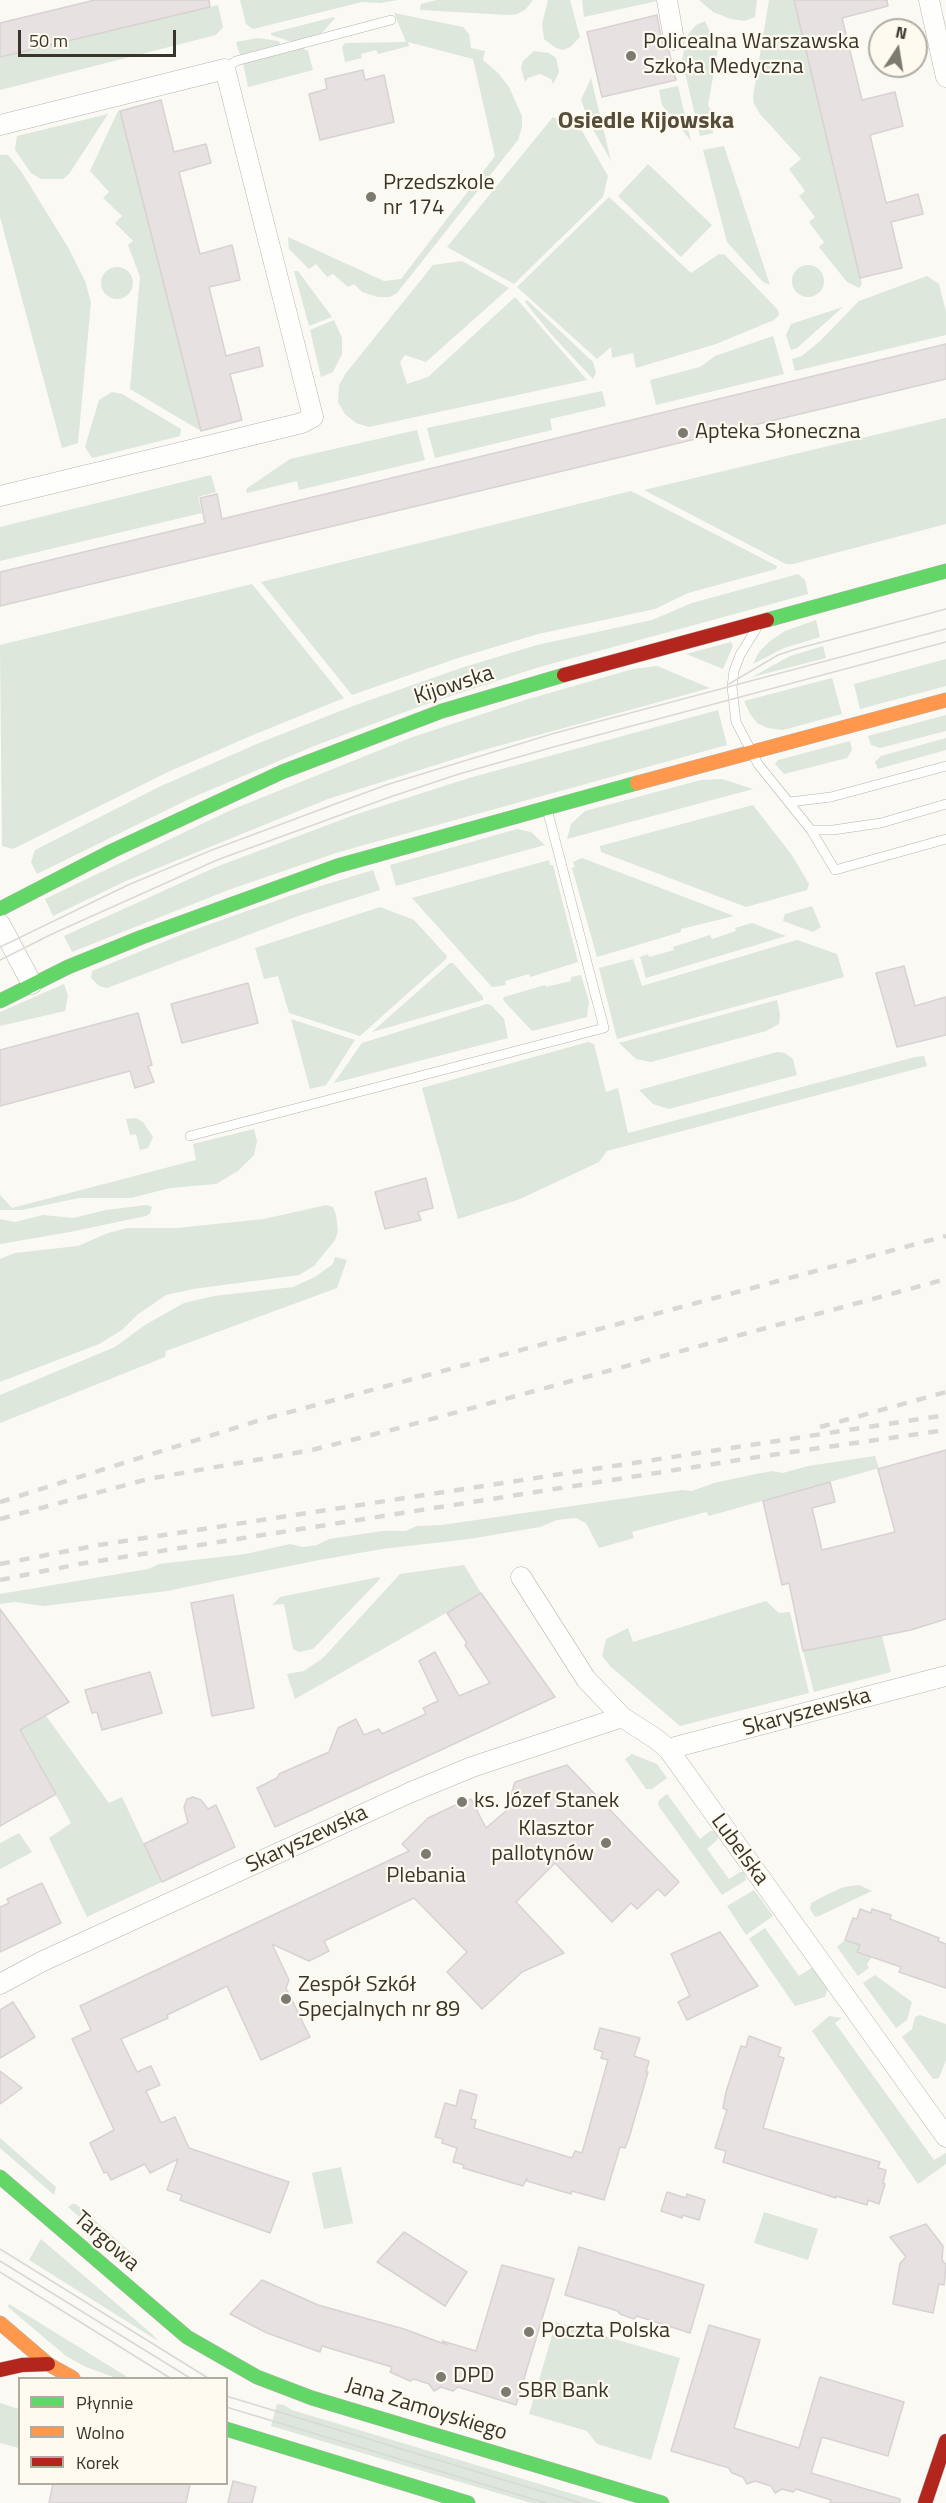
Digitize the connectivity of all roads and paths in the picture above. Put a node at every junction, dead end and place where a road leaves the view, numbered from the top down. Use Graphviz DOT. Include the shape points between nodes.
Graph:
graph roads {
  1 [pos="667,0"];
  2 [pos="930,0"];
  3 [pos="391,20"];
  4 [pos="674,40"];
  5 [pos="225,69"];
  6 [pos="946,77"];
  7 [pos="0,125"];
  8 [pos="0,496"];
  9 [pos="946,571"];
  10 [pos="763,620"];
  11 [pos="946,700"];
  12 [pos="751,752"];
  13 [pos="946,766"];
  14 [pos="790,802"];
  15 [pos="946,804"];
  16 [pos="546,807"];
  17 [pos="811,830"];
  18 [pos="946,839"];
  19 [pos="0,909"];
  20 [pos="0,924"];
  21 [pos="32,984"];
  22 [pos="0,1001"];
  23 [pos="190,1136"];
  24 [pos="521,1577"];
  25 [pos="946,1676"];
  26 [pos="622,1717"];
  27 [pos="668,1749"];
  28 [pos="0,1984"];
  29 [pos="946,2137"];
  30 [pos="0,2177"];
  31 [pos="0,2323"];
  32 [pos="187,2337"];
  33 [pos="48,2364"];
  34 [pos="0,2370"];
  35 [pos="70,2377"];
  36 [pos="228,2430"];
  37 [pos="945,2447"];
  38 [pos="468,2503"];
  39 [pos="662,2503"];
  40 [pos="925,2503"];
  1 -- 4 [label="street"];
  2 -- 6 [label="street"];
  3 -- 5 [label="lane" via="236,61"];
  5 -- 7 [label="street"];
  5 -- 8 [label="street" via="313,417 302,423"];
  9 -- 10 [label="street, Kijowska"];
  10 -- 12 [label="lane" via="740,655 732,682 736,722"];
  10 -- 19 [label="street, Kijowska" via="508,690 370,737 197,810"];
  11 -- 12 [label="street"];
  12 -- 14 [label="lane"];
  12 -- 16 [label="street"];
  13 -- 14 [label="lane" via="831,797"];
  14 -- 17 [label="lane"];
  15 -- 17 [label="lane" via="880,823"];
  16 -- 21 [label="street" via="289,882 141,937"];
  16 -- 23 [label="lane" via="604,1028"];
  17 -- 18 [label="lane" via="835,870"];
  20 -- 21 [label="street"];
  21 -- 22 [label="street"];
  24 -- 26 [label="street, Lubelska" via="586,1679"];
  25 -- 27 [label="street, Skaryszewska"];
  26 -- 27 [label="street, Lubelska"];
  26 -- 28 [label="street, Skaryszewska" via="472,1767 409,1793"];
  27 -- 29 [label="street, Lubelska"];
  30 -- 32 [label="street, Targowa"];
  31 -- 33 [label="street"];
  32 -- 39 [label="street, Jana Zamoyskiego" via="257,2377 312,2398"];
  33 -- 34 [label="street" via="22,2364"];
  33 -- 35 [label="street"];
  36 -- 38 [label="street"];
  37 -- 40 [label="street"];
}
